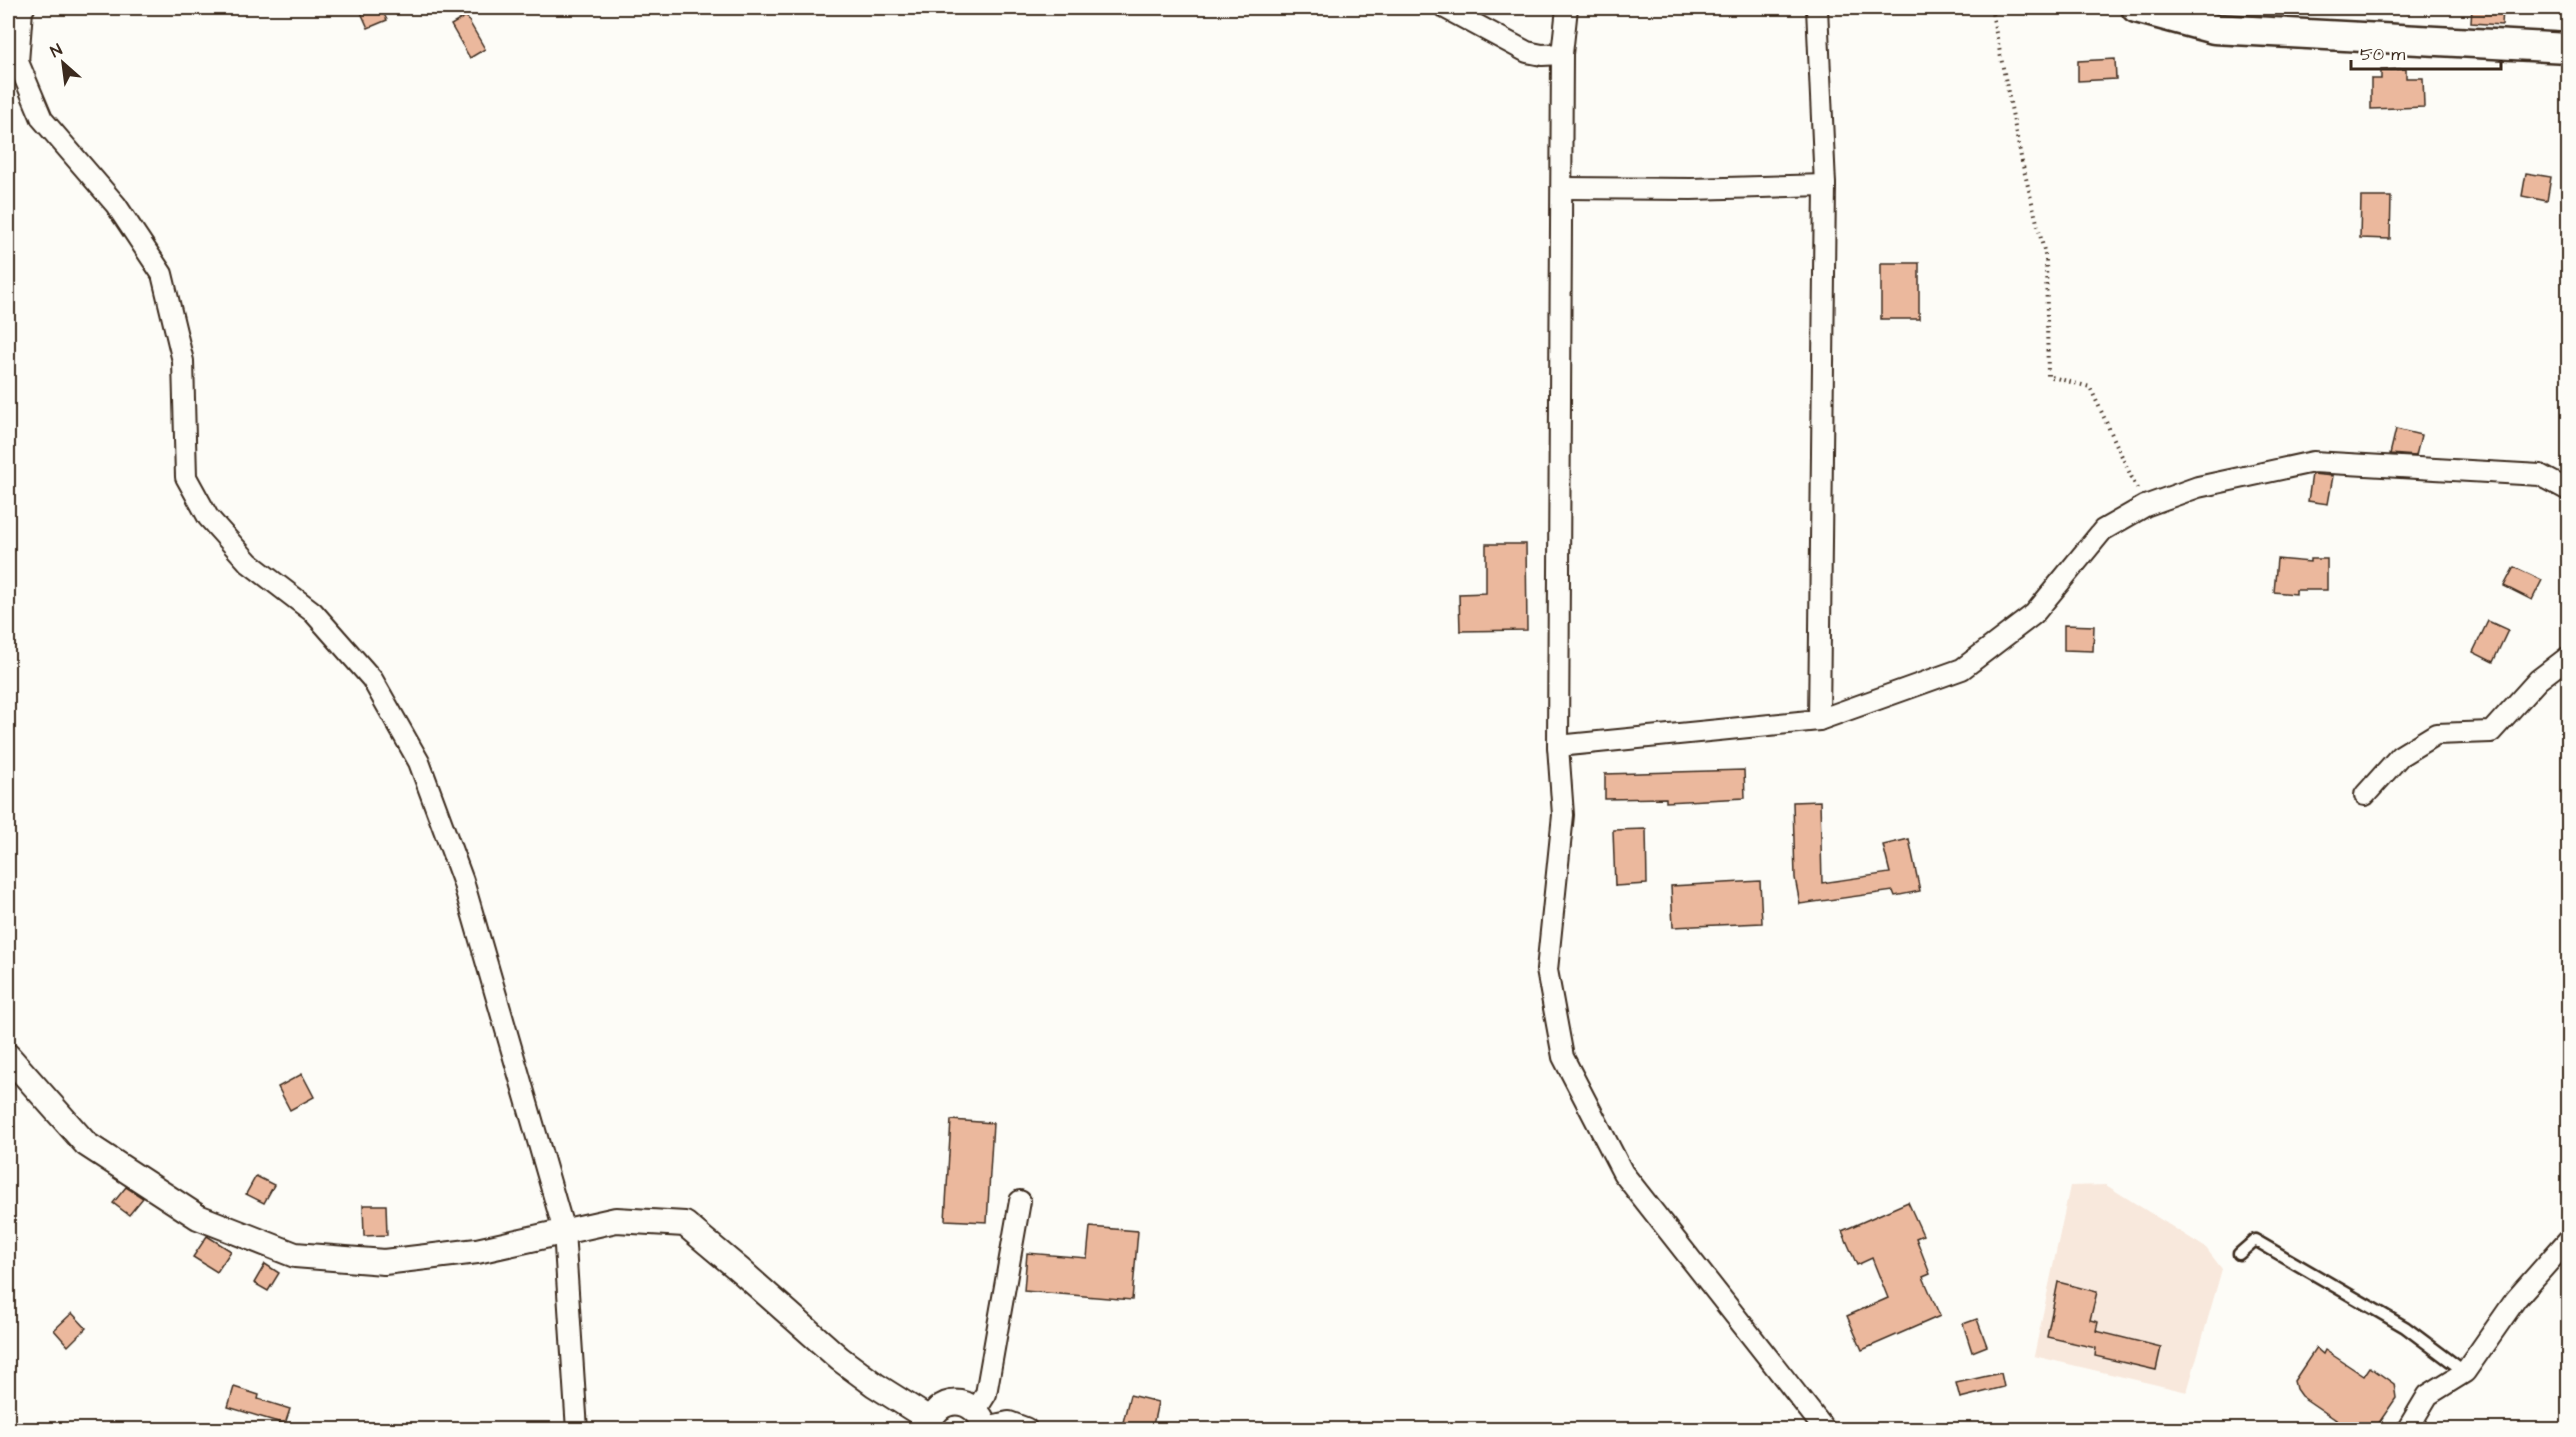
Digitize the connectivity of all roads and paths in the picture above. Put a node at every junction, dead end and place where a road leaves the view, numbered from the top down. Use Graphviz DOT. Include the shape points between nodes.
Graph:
graph roads {
  1 [pos="24,8"];
  2 [pos="1445,8"];
  3 [pos="1567,8"];
  4 [pos="1817,8"];
  5 [pos="1990,8"];
  6 [pos="2136,8"];
  7 [pos="2568,48"];
  8 [pos="1562,54"];
  9 [pos="1825,185"];
  10 [pos="1562,188"];
  11 [pos="2568,490"];
  12 [pos="2145,507"];
  13 [pos="2568,657"];
  14 [pos="1819,720"];
  15 [pos="1558,746"];
  16 [pos="2365,795"];
  17 [pos="8,1056"];
  18 [pos="1020,1201"];
  19 [pos="564,1231"];
  20 [pos="2568,1240"];
  21 [pos="2239,1254"];
  22 [pos="2465,1372"];
  23 [pos="976,1410"];
  24 [pos="928,1424"];
  25 [pos="1013,1428"];
  26 [pos="578,1430"];
  27 [pos="1825,1430"];
  28 [pos="2407,1430"];
  1 -- 19 [label="street" via="18,62 42,119 116,205 162,274 183,361 186,477 208,517 249,563 313,612 372,679 419,762 463,881"];
  2 -- 8 [label="street" via="1527,52 1542,56"];
  3 -- 8 [label="street"];
  4 -- 9 [label="street"];
  5 -- 12 [label="path" via="2046,259 2048,376 2090,387"];
  6 -- 7 [label="main road" via="2214,29"];
  8 -- 10 [label="street"];
  9 -- 10 [label="street"];
  9 -- 14 [label="street"];
  10 -- 15 [label="street"];
  11 -- 12 [label="street" via="2540,475 2313,462 2198,487"];
  12 -- 14 [label="street" via="2103,530 2034,614 1962,669"];
  13 -- 16 [label="street" via="2538,680 2491,732 2436,734 2400,756"];
  14 -- 15 [label="street"];
  15 -- 27 [label="street" via="1563,815 1547,970 1563,1057 1623,1173"];
  17 -- 19 [label="street" via="86,1144 198,1217 295,1255 384,1262 477,1251"];
  18 -- 23 [label="street" via="986,1394"];
  19 -- 24 [label="street" via="616,1220 685,1224 840,1359"];
  19 -- 26 [label="street"];
  20 -- 22 [label="street" via="2516,1299"];
  21 -- 22 [label="lane" via="2255,1240 2405,1327"];
  22 -- 28 [label="street" via="2428,1395"];
  23 -- 24 [label="street" via="964,1403 950,1403 938,1408"];
  23 -- 25 [label="street" via="986,1430"];
}
